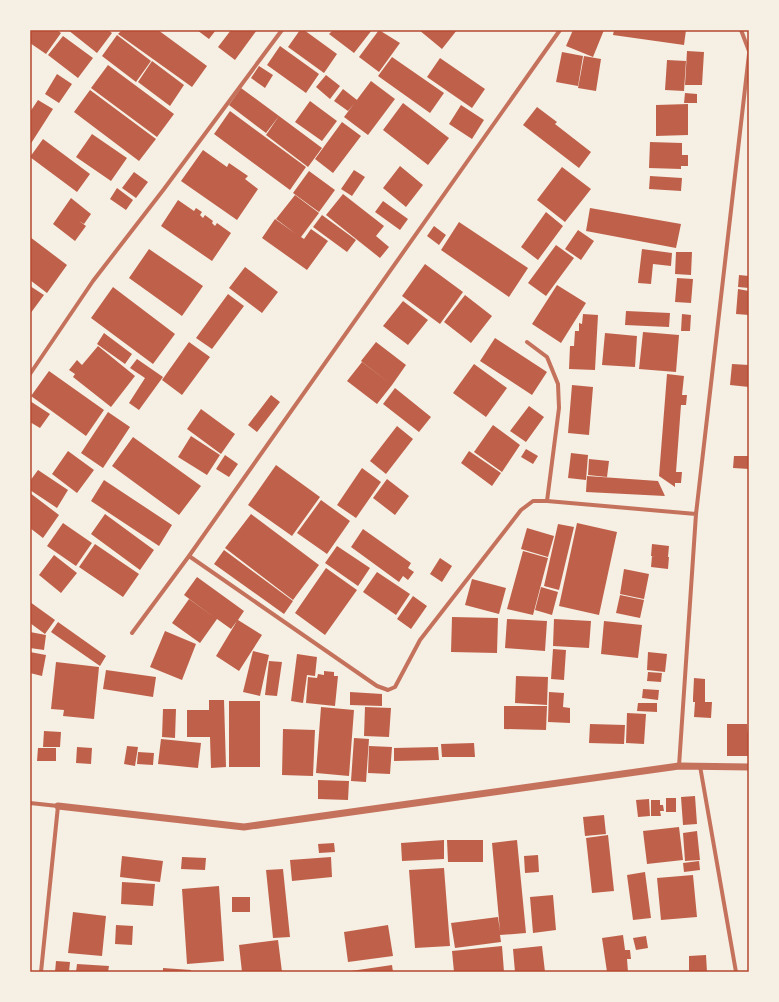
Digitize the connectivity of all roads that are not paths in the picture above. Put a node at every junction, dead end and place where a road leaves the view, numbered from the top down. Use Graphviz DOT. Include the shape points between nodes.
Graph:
graph roads {
  1 [pos="282,30"];
  2 [pos="560,30"];
  3 [pos="741,30"];
  4 [pos="749,53"];
  5 [pos="527,342"];
  6 [pos="30,374"];
  7 [pos="547,501"];
  8 [pos="696,514"];
  9 [pos="189,556"];
  10 [pos="132,632"];
  11 [pos="679,766"];
  12 [pos="700,766"];
  13 [pos="749,767"];
  14 [pos="30,803"];
  15 [pos="58,806"];
  16 [pos="41,972"];
  17 [pos="736,972"];
  1 -- 6 [label="street" via="93,281"];
  2 -- 9 [label="street"];
  3 -- 4 [label="street"];
  4 -- 8 [label="street"];
  5 -- 7 [label="street" via="547,357 558,384 559,408"];
  7 -- 8 [label="street"];
  7 -- 9 [label="street" via="533,501 521,510 420,640 395,687 388,690 377,686"];
  8 -- 11 [label="street"];
  9 -- 10 [label="street"];
  11 -- 12 [label="street"];
  11 -- 15 [label="street" via="244,827"];
  12 -- 13 [label="street"];
  12 -- 17 [label="street"];
  14 -- 15 [label="street"];
  15 -- 16 [label="street"];
}
